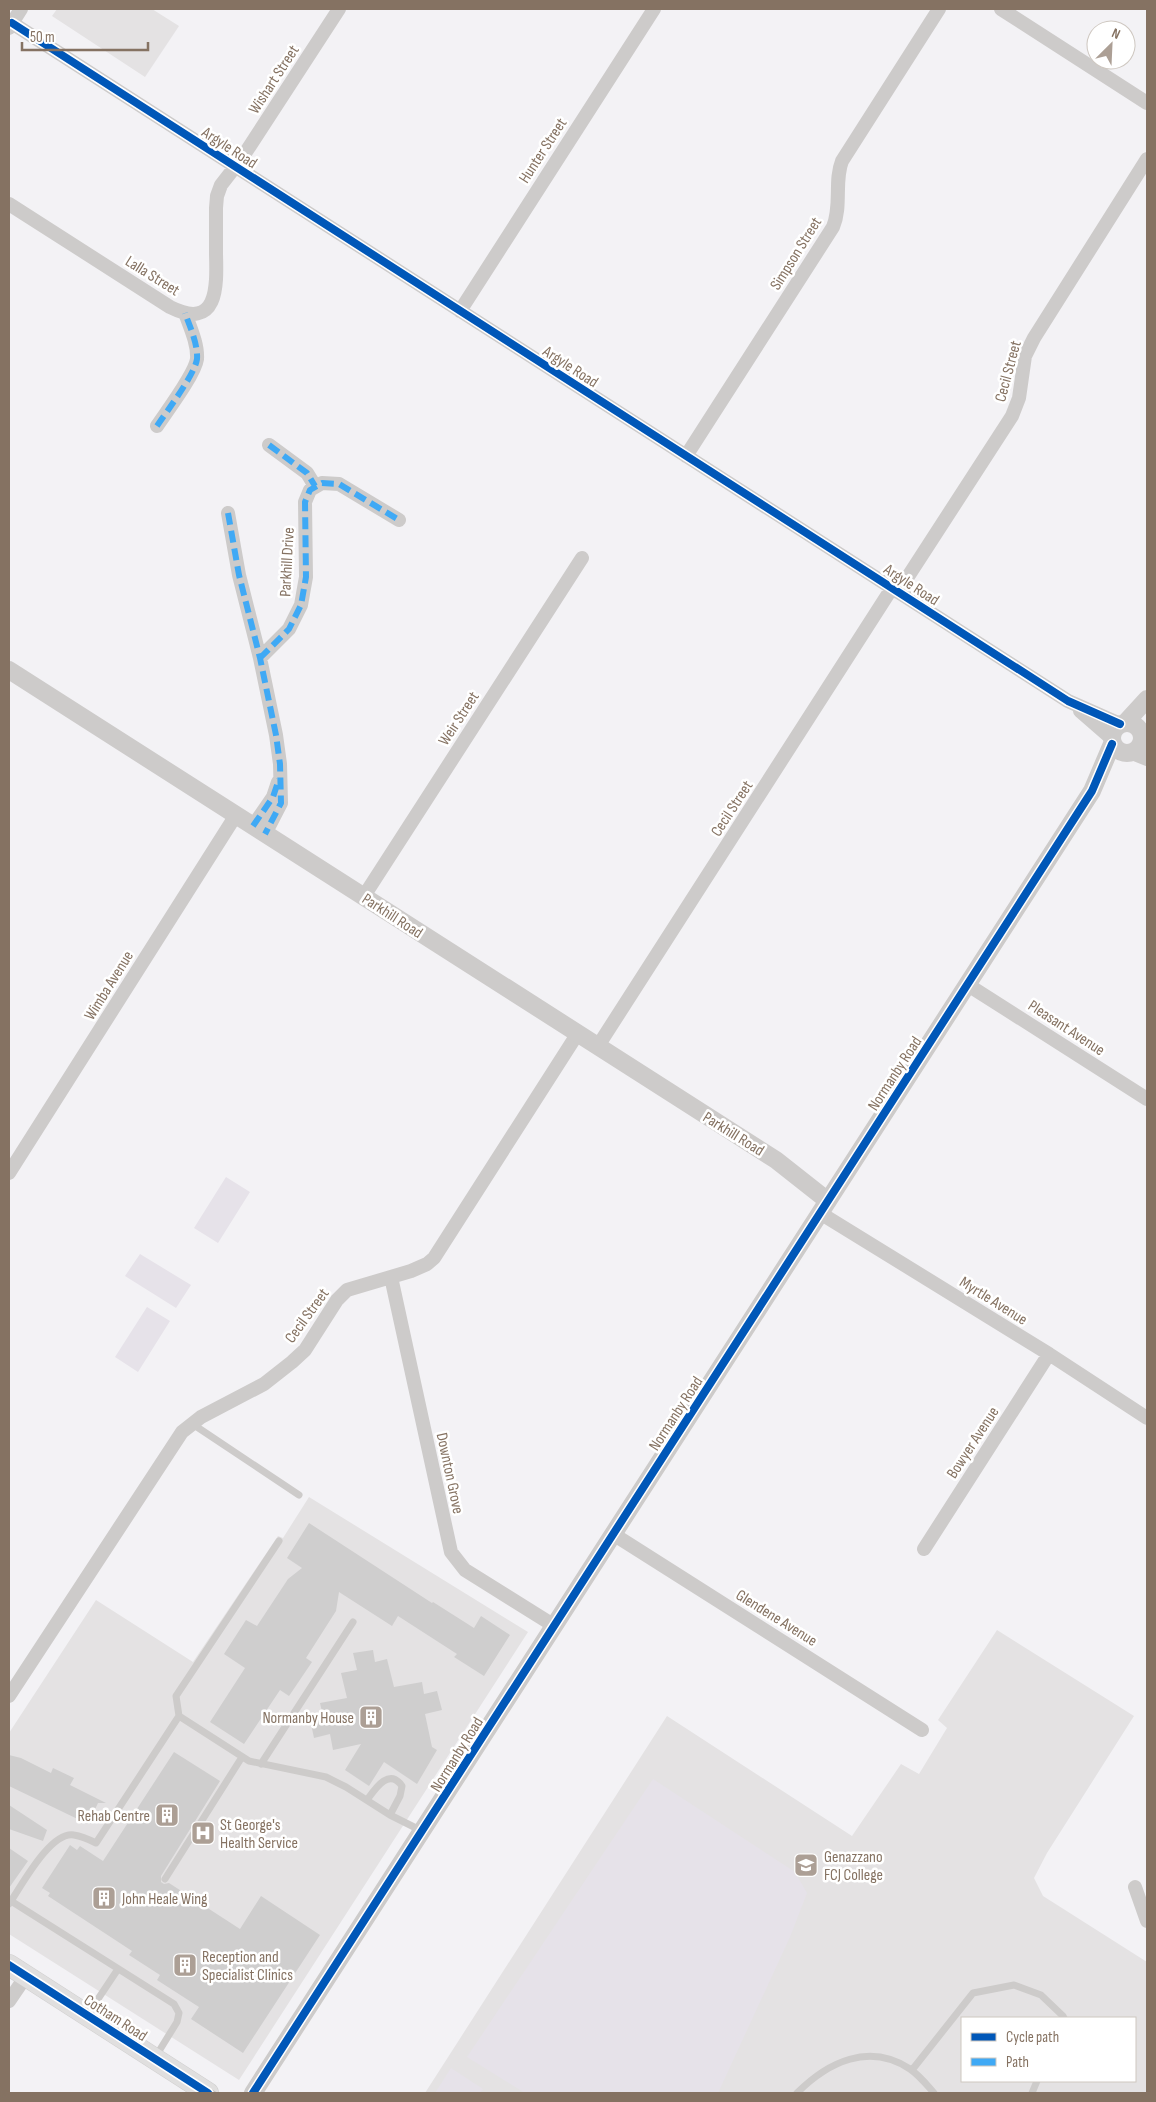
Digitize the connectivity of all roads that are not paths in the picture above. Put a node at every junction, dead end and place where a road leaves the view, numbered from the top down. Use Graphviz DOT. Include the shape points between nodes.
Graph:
graph roads {
  1 [pos="21,9"];
  2 [pos="338,9"];
  3 [pos="654,9"];
  4 [pos="939,9"];
  5 [pos="1007,10"];
  6 [pos="10,23"];
  7 [pos="1147,103"];
  8 [pos="1147,159"];
  9 [pos="235,166"];
  10 [pos="9,204"];
  11 [pos="460,310"];
  12 [pos="185,314"];
  13 [pos="157,426"];
  14 [pos="269,445"];
  15 [pos="686,456"];
  16 [pos="315,486"];
  17 [pos="228,513"];
  18 [pos="398,520"];
  19 [pos="582,558"];
  20 [pos="895,590"];
  21 [pos="260,658"];
  22 [pos="9,670"];
  23 [pos="1147,699"];
  24 [pos="1117,732"];
  25 [pos="1144,732"];
  26 [pos="1136,755"];
  27 [pos="1092,791"];
  28 [pos="236,815"];
  29 [pos="259,830"];
  30 [pos="364,896"];
  31 [pos="968,985"];
  32 [pos="578,1033"];
  33 [pos="598,1046"];
  34 [pos="1147,1099"];
  35 [pos="9,1173"];
  36 [pos="828,1201"];
  37 [pos="391,1277"];
  38 [pos="1049,1354"];
  39 [pos="1147,1418"];
  40 [pos="191,1423"];
  41 [pos="299,1495"];
  42 [pos="613,1534"];
  43 [pos="279,1541"];
  44 [pos="924,1549"];
  45 [pos="353,1622"];
  46 [pos="553,1625"];
  47 [pos="9,1696"];
  48 [pos="179,1716"];
  49 [pos="922,1730"];
  50 [pos="242,1757"];
  51 [pos="260,1764"];
  52 [pos="367,1800"];
  53 [pos="390,1815"];
  54 [pos="423,1831"];
  55 [pos="165,1879"];
  56 [pos="1136,1887"];
  57 [pos="10,1903"];
  58 [pos="1147,1921"];
  59 [pos="118,1969"];
  60 [pos="17,1970"];
  61 [pos="9,2001"];
  62 [pos="87,2015"];
  63 [pos="1064,2017"];
  64 [pos="154,2058"];
  65 [pos="912,2070"];
  66 [pos="208,2093"];
  67 [pos="253,2093"];
  68 [pos="797,2093"];
  69 [pos="934,2093"];
  1 -- 6 [label="street"];
  2 -- 9 [label="street, Wishart Street"];
  3 -- 11 [label="street, Hunter Street"];
  4 -- 15 [label="street, Simpson Street" via="842,160 833,226"];
  5 -- 7 [label="street"];
  6 -- 9 [label="street, Argyle Road"];
  8 -- 20 [label="street, Cecil Street" via="1034,338 1023,365 1019,398 1012,416"];
  9 -- 11 [label="street, Argyle Road"];
  9 -- 12 [label="street, Lalla Street" via="217,196 216,292 212,302 202,311"];
  10 -- 12 [label="street, Lalla Street"];
  11 -- 15 [label="street, Argyle Road"];
  12 -- 13 [label="street" via="197,359"];
  14 -- 16 [label="street" via="306,472"];
  15 -- 20 [label="street, Argyle Road"];
  16 -- 18 [label="street" via="339,484"];
  16 -- 21 [label="street, Parkhill Drive" via="305,502 306,577 301,605 288,629"];
  17 -- 21 [label="street" via="239,575"];
  19 -- 30 [label="street, Weir Street"];
  20 -- 24 [label="street, Argyle Road"];
  20 -- 33 [label="street, Cecil Street"];
  21 -- 29 [label="street" via="276,735 280,779"];
  22 -- 28 [label="street, Parkhill Road"];
  23 -- 24 [label="street, Normanby Road"];
  24 -- 25 [label="street" via="1134,725"];
  24 -- 26 [label="street" via="1118,751"];
  24 -- 27 [label="street, Normanby Road"];
  25 -- 26 [label="street"];
  26 -- 27 [label="street, Normanby Road"];
  27 -- 31 [label="street, Normanby Road"];
  28 -- 29 [label="street, Parkhill Road"];
  28 -- 35 [label="street, Wimba Avenue"];
  29 -- 30 [label="street, Parkhill Road"];
  30 -- 32 [label="street, Parkhill Road"];
  31 -- 34 [label="street, Pleasant Avenue"];
  31 -- 36 [label="street, Normanby Road"];
  32 -- 33 [label="street, Parkhill Road"];
  32 -- 37 [label="street, Cecil Street" via="441,1249 427,1264"];
  33 -- 36 [label="street, Parkhill Road" via="776,1160"];
  36 -- 38 [label="street, Myrtle Avenue"];
  36 -- 42 [label="street, Normanby Road"];
  37 -- 40 [label="street, Cecil Street" via="346,1290 305,1350 278,1374"];
  37 -- 46 [label="street, Downton Grove" via="451,1552 465,1570"];
  38 -- 39 [label="street, Myrtle Avenue"];
  38 -- 44 [label="street, Bowyer Avenue"];
  40 -- 41 [label="lane"];
  40 -- 47 [label="street, Cecil Street"];
  42 -- 46 [label="street, Normanby Road"];
  42 -- 49 [label="street, Glendene Avenue"];
  43 -- 48 [label="lane" via="176,1696"];
  45 -- 51 [label="lane"];
  46 -- 54 [label="street, Normanby Road"];
  48 -- 50 [label="lane"];
  48 -- 57 [label="lane" via="96,1843 73,1834 61,1837 47,1848"];
  50 -- 51 [label="lane"];
  50 -- 55 [label="lane"];
  51 -- 52 [label="lane" via="326,1777"];
  52 -- 53 [label="lane"];
  52 -- 53 [label="lane" via="384,1780 396,1780 402,1786"];
  53 -- 54 [label="lane"];
  54 -- 67 [label="street, Normanby Road"];
  56 -- 58 [label="street"];
  57 -- 59 [label="lane"];
  59 -- 62 [label="lane"];
  59 -- 64 [label="lane" via="177,2009 177,2022"];
  60 -- 61 [label="street"];
  60 -- 62 [label="main road, Cotham Road"];
  62 -- 64 [label="main road, Cotham Road"];
  63 -- 65 [label="lane" via="1041,1995 1014,1985 973,1993"];
  64 -- 66 [label="main road, Cotham Road"];
  65 -- 68 [label="lane" via="890,2059 865,2055 834,2065"];
  65 -- 69 [label="lane"];
}
